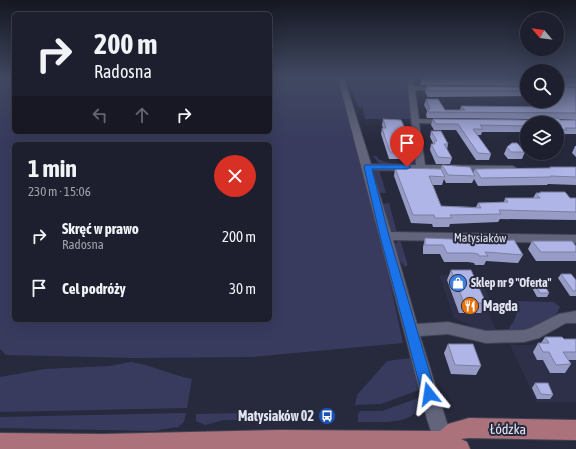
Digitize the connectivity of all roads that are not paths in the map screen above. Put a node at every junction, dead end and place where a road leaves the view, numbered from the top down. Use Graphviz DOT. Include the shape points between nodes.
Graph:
graph roads {
  1 [pos="347,99"];
  2 [pos="412,99"];
  3 [pos="415,121"];
  4 [pos="454,122"];
  5 [pos="367,167"];
  6 [pos="421,167"];
  7 [pos="524,169"];
  8 [pos="385,236"];
  9 [pos="576,239"];
  10 [pos="576,317"];
  11 [pos="412,330"];
  12 [pos="576,430"];
  13 [pos="0,443"];
  14 [pos="185,445"];
  15 [pos="450,446"];
  1 -- 5 [label="street"];
  2 -- 3 [label="street"];
  3 -- 4 [label="street"];
  3 -- 6 [label="street"];
  5 -- 6 [label="street"];
  5 -- 8 [label="street"];
  6 -- 7 [label="street"];
  8 -- 9 [label="street, Matysiaków"];
  8 -- 11 [label="street"];
  10 -- 11 [label="street" via="564,318 534,334 524,336 486,337 448,328"];
  11 -- 15 [label="street"];
  12 -- 15 [label="main road, Łódzka" via="469,428 455,431"];
  13 -- 14 [label="main road"];
  14 -- 15 [label="main road"];
}
